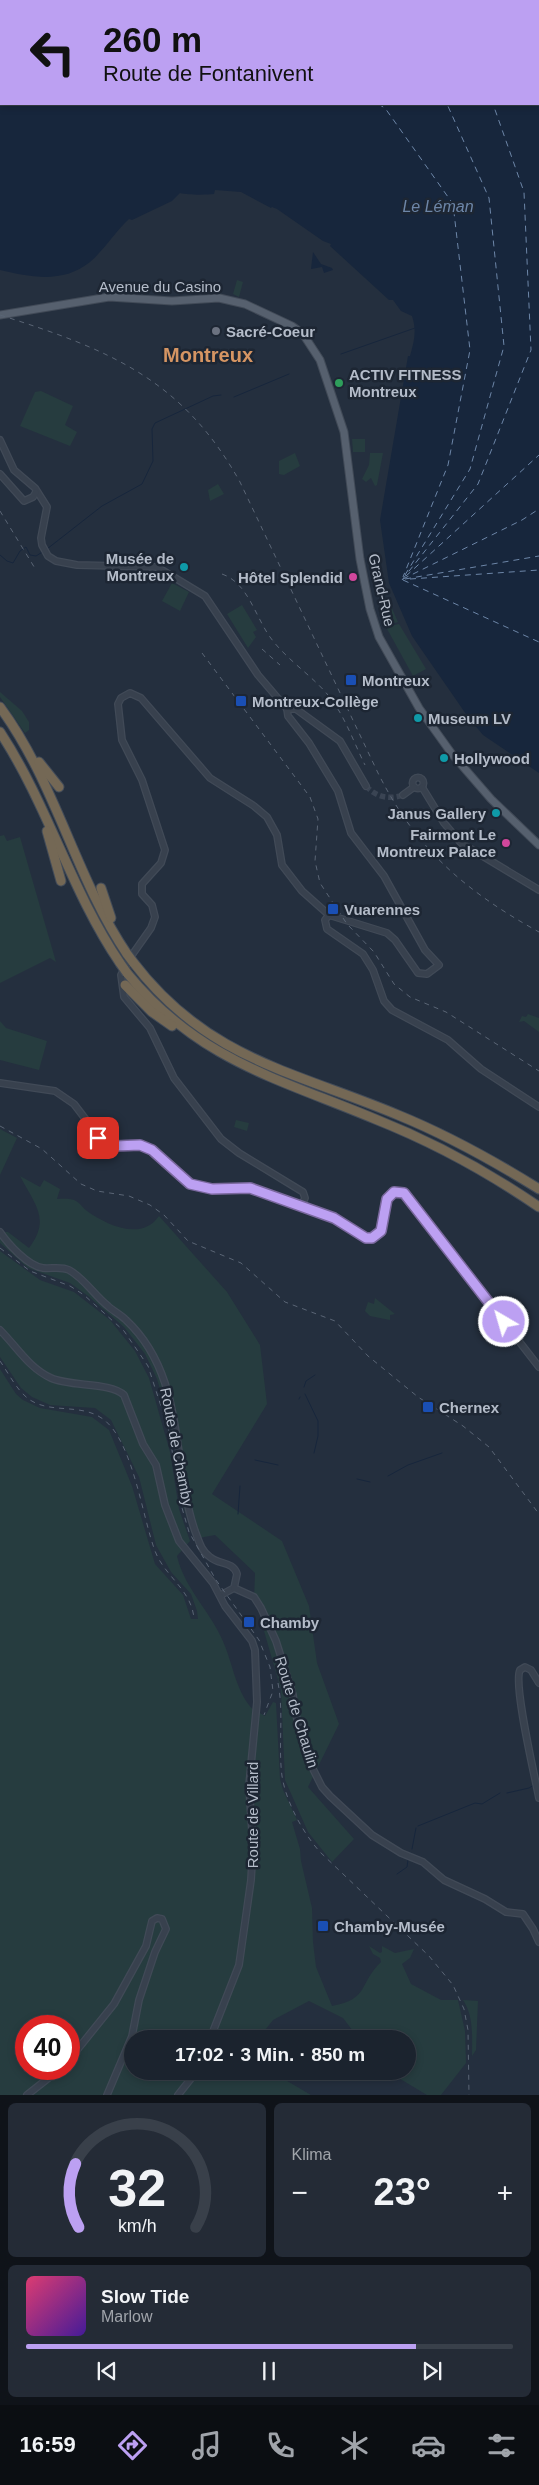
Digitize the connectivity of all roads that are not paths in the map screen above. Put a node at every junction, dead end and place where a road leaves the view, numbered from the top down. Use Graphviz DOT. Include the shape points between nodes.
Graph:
graph roads {
  1 [pos="0,315"];
  2 [pos="320,360"];
  3 [pos="0,440"];
  4 [pos="0,474"];
  5 [pos="36,492"];
  6 [pos="0,707"];
  7 [pos="287,709"];
  8 [pos="15,728"];
  9 [pos="0,732"];
  10 [pos="366,786"];
  11 [pos="59,787"];
  12 [pos="414,787"];
  13 [pos="422,787"];
  14 [pos="403,795"];
  15 [pos="39,802"];
  16 [pos="539,845"];
  17 [pos="61,881"];
  18 [pos="101,888"];
  19 [pos="539,890"];
  20 [pos="329,915"];
  21 [pos="129,956"];
  22 [pos="125,985"];
  23 [pos="204,1044"];
  24 [pos="0,1083"];
  25 [pos="539,1107"];
  26 [pos="539,1189"];
  27 [pos="302,1205"];
  28 [pos="539,1207"];
  29 [pos="0,1232"];
  30 [pos="0,1330"];
  31 [pos="539,1367"];
  32 [pos="234,1588"];
  33 [pos="221,1595"];
  34 [pos="539,1683"];
  35 [pos="539,1798"];
  36 [pos="539,1942"];
  37 [pos="214,2030"];
  38 [pos="80,2046"];
  39 [pos="46,2080"];
  40 [pos="190,2080"];
  41 [pos="27,2095"];
  42 [pos="107,2095"];
  43 [pos="178,2095"];
  1 -- 2 [label="main road, Avenue du Casino" via="109,297 158,301 231,300 292,326 310,341"];
  2 -- 16 [label="main road, Grand-Rue" via="344,432 360,559 379,637 437,734 488,795"];
  3 -- 5 [label="street" via="14,470"];
  4 -- 5 [label="street" via="24,501"];
  5 -- 7 [label="street" via="47,508 42,546 46,554 56,561 78,565 157,567 205,596 258,675"];
  6 -- 8 [label="highway"];
  7 -- 10 [label="street" via="296,710 338,739"];
  7 -- 20 [label="street" via="288,716 338,791 351,833 384,876 425,950 438,965 427,974 418,973 387,933"];
  8 -- 11 [label="highway"];
  8 -- 21 [label="highway" via="40,773 98,904"];
  9 -- 15 [label="highway"];
  12 -- 13 [label="street"];
  12 -- 13 [label="street" via="413,781 418,778 423,782"];
  12 -- 14 [label="street"];
  13 -- 19 [label="street" via="444,823 461,843"];
  15 -- 17 [label="highway"];
  15 -- 23 [label="highway, bridge" via="85,904 120,963 159,1008"];
  18 -- 21 [label="highway"];
  20 -- 21 [label="street" via="288,874 279,858 277,834 267,817 210,778 141,698 130,693 123,696 118,704 122,740 142,780 165,845 161,863 142,884 143,896 154,910 154,921"];
  20 -- 25 [label="street" via="325,920 327,929 363,954 373,970 384,1001 392,1010 448,1040 481,1069"];
  21 -- 26 [label="highway" via="163,998 232,1049 448,1138"];
  21 -- 27 [label="street" via="121,975 124,997 150,1028 174,1078 221,1139 303,1192"];
  22 -- 23 [label="highway" via="159,1018"];
  23 -- 28 [label="highway" via="236,1063 436,1146"];
  24 -- 27 [label="street" via="55,1091 74,1104 103,1142 115,1146 140,1145 152,1150 190,1184 212,1189 250,1188"];
  27 -- 31 [label="street" via="341,1221 366,1238 376,1236 382,1228 389,1196 394,1192 404,1193"];
  29 -- 32 [label="street, Route de Chamby" via="33,1264 73,1273 127,1320 149,1349 163,1377 175,1419 186,1501 194,1529 209,1557 234,1568 238,1577"];
  30 -- 33 [label="street, Route de Villard" via="32,1365 52,1378 113,1389 124,1395 143,1444 156,1465 165,1505 179,1541"];
  32 -- 33 [label="street"];
  32 -- 36 [label="street, Route de Chaulin" via="254,1598 276,1641 312,1767 322,1787 361,1826 400,1853 423,1862 444,1880 506,1912 523,1914"];
  33 -- 37 [label="street, Route de Villard" via="225,1606 254,1646 257,1702 249,1786 252,1866 242,1954"];
  34 -- 35 [label="street" via="530,1669 524,1667 520,1670 521,1700"];
  38 -- 42 [label="street" via="114,2004 146,1946 152,1921 157,1918 163,1920 166,1931 155,1952 139,2000 132,2036"];
  39 -- 41 [label="street"];
  40 -- 43 [label="street"];
}
